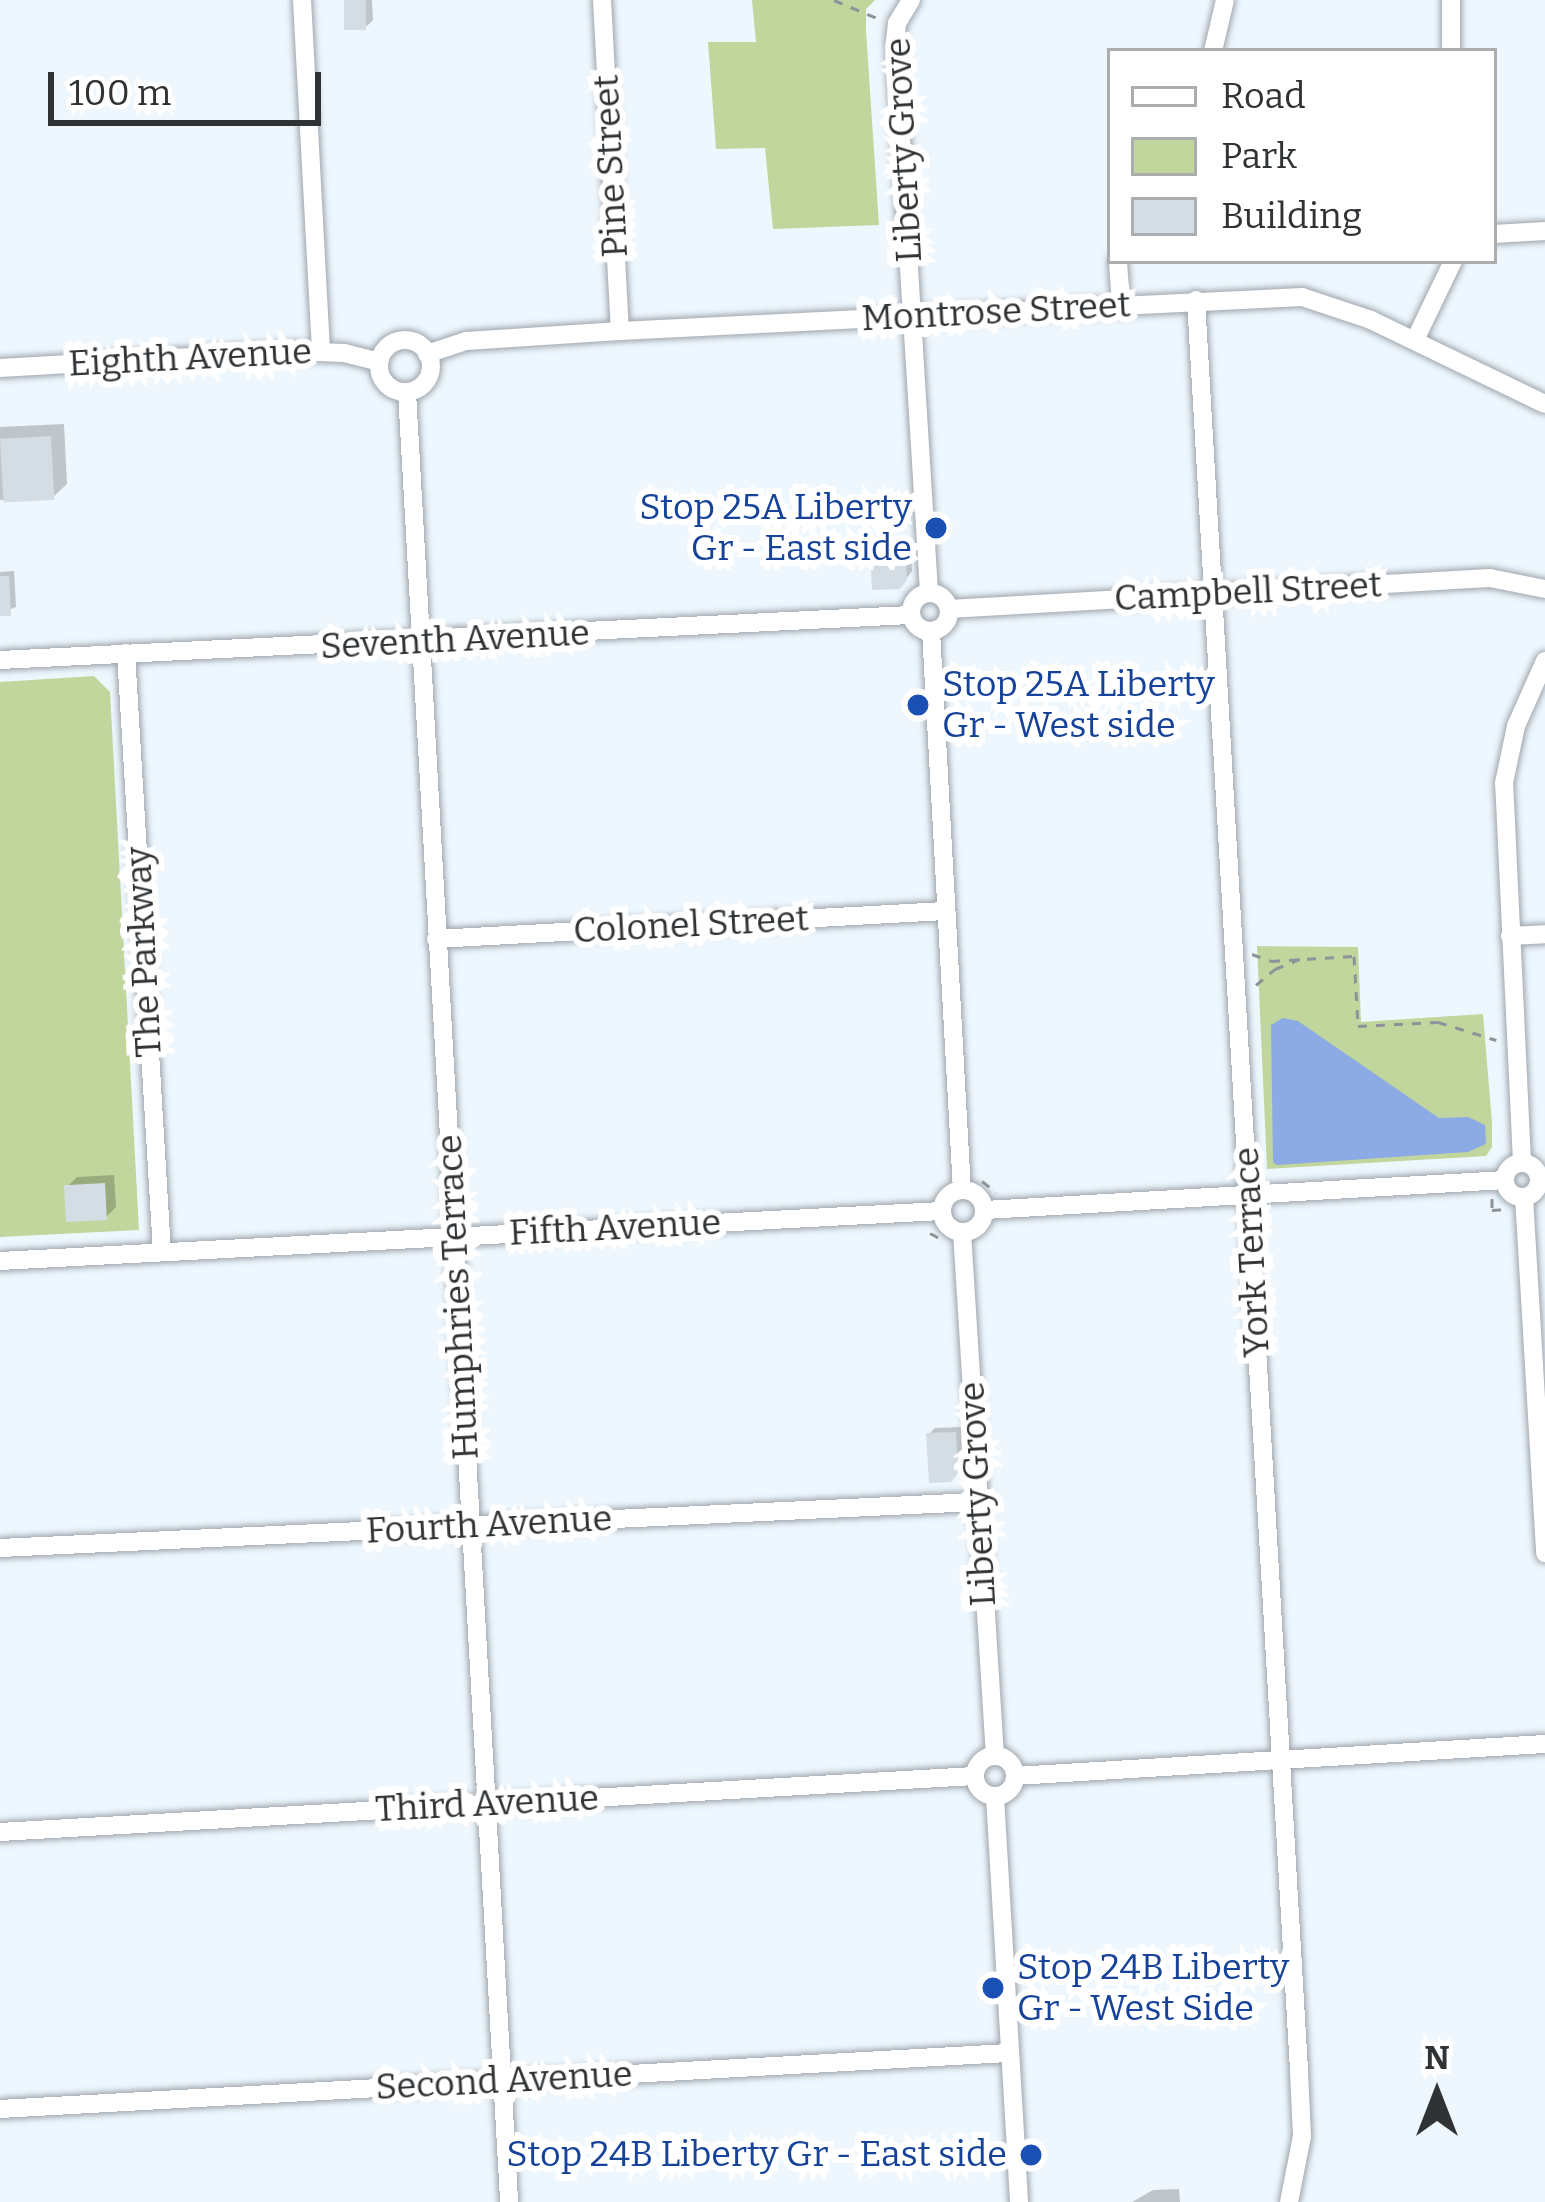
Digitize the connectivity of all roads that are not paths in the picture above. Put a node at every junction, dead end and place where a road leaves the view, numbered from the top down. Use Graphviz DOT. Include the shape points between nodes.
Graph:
graph roads {
  1 [pos="302,0"];
  2 [pos="602,0"];
  3 [pos="911,0"];
  4 [pos="1225,0"];
  5 [pos="1451,0"];
  6 [pos="1214,48"];
  7 [pos="1451,48"];
  8 [pos="1545,231"];
  9 [pos="1497,234"];
  10 [pos="1118,264"];
  11 [pos="1452,264"];
  12 [pos="1196,300"];
  13 [pos="1121,305"];
  14 [pos="912,317"];
  15 [pos="620,331"];
  16 [pos="1415,340"];
  17 [pos="321,350"];
  18 [pos="427,354"];
  19 [pos="380,362"];
  20 [pos="0,368"];
  21 [pos="407,392"];
  22 [pos="1545,404"];
  23 [pos="1545,590"];
  24 [pos="928,592"];
  25 [pos="1214,594"];
  26 [pos="949,608"];
  27 [pos="909,615"];
  28 [pos="931,631"];
  29 [pos="421,643"];
  30 [pos="126,653"];
  31 [pos="0,660"];
  32 [pos="1545,661"];
  33 [pos="945,911"];
  34 [pos="1545,934"];
  35 [pos="1510,936"];
  36 [pos="436,939"];
  37 [pos="1522,1162"];
  38 [pos="1505,1180"];
  39 [pos="1542,1180"];
  40 [pos="962,1190"];
  41 [pos="1249,1193"];
  42 [pos="1524,1197"];
  43 [pos="985,1210"];
  44 [pos="942,1211"];
  45 [pos="962,1232"];
  46 [pos="454,1236"];
  47 [pos="162,1252"];
  48 [pos="0,1262"];
  49 [pos="977,1502"];
  50 [pos="471,1526"];
  51 [pos="0,1548"];
  52 [pos="1545,1553"];
  53 [pos="1545,1744"];
  54 [pos="994,1756"];
  55 [pos="1280,1758"];
  56 [pos="974,1776"];
  57 [pos="1016,1776"];
  58 [pos="994,1797"];
  59 [pos="486,1804"];
  60 [pos="0,1832"];
  61 [pos="1008,2053"];
  62 [pos="502,2081"];
  63 [pos="0,2108"];
  64 [pos="508,2202"];
  65 [pos="1019,2202"];
  66 [pos="1288,2202"];
  1 -- 17 [label="street"];
  2 -- 15 [label="street, Pine Street"];
  3 -- 14 [label="street, Liberty Grove" via="896,41"];
  4 -- 6 [label="street"];
  5 -- 7 [label="street"];
  8 -- 9 [label="street"];
  10 -- 13 [label="street"];
  11 -- 16 [label="street"];
  12 -- 13 [label="street, Montrose Street"];
  12 -- 16 [label="street, Montrose Street" via="1302,297"];
  12 -- 25 [label="street, York Terrace"];
  13 -- 14 [label="street, Montrose Street"];
  14 -- 15 [label="street, Montrose Street"];
  14 -- 24 [label="street, Liberty Grove"];
  15 -- 18 [label="street, Montrose Street" via="466,341"];
  16 -- 22 [label="street, Montrose Street"];
  17 -- 19 [label="street, Eighth Avenue"];
  17 -- 20 [label="street, Eighth Avenue"];
  18 -- 19 [label="street" via="405,340"];
  18 -- 21 [label="street" via="428,378"];
  19 -- 21 [label="street" via="383,380"];
  21 -- 29 [label="street, Humphries Terrace"];
  23 -- 25 [label="street, Campbell Street" via="1490,578"];
  24 -- 26 [label="street"];
  24 -- 27 [label="street"];
  25 -- 26 [label="street, Campbell Street"];
  25 -- 41 [label="street, York Terrace"];
  26 -- 28 [label="street"];
  27 -- 28 [label="street"];
  27 -- 29 [label="street, Seventh Avenue"];
  28 -- 33 [label="street"];
  29 -- 30 [label="street, Seventh Avenue"];
  29 -- 36 [label="street, Humphries Terrace"];
  30 -- 31 [label="street, Seventh Avenue"];
  30 -- 47 [label="street, The Parkway"];
  32 -- 35 [label="street" via="1516,726 1504,783"];
  33 -- 36 [label="street, Colonel Street"];
  33 -- 40 [label="street"];
  34 -- 35 [label="street"];
  35 -- 37 [label="street"];
  36 -- 46 [label="street, Humphries Terrace"];
  37 -- 38 [label="street"];
  37 -- 39 [label="street"];
  38 -- 41 [label="street"];
  38 -- 42 [label="street"];
  39 -- 42 [label="street"];
  40 -- 43 [label="street" via="977,1195"];
  40 -- 44 [label="street"];
  41 -- 43 [label="street"];
  41 -- 55 [label="street, York Terrace"];
  42 -- 52 [label="street"];
  43 -- 45 [label="street" via="979,1226"];
  44 -- 45 [label="street"];
  44 -- 46 [label="street, Fifth Avenue"];
  45 -- 49 [label="street, Liberty Grove"];
  46 -- 47 [label="street, Fifth Avenue"];
  46 -- 50 [label="street, Humphries Terrace"];
  47 -- 48 [label="street, Fifth Avenue"];
  49 -- 50 [label="street, Fourth Avenue"];
  49 -- 54 [label="street, Liberty Grove"];
  50 -- 51 [label="street, Fourth Avenue"];
  50 -- 59 [label="street, Humphries Terrace"];
  53 -- 55 [label="street"];
  54 -- 56 [label="street"];
  54 -- 57 [label="street"];
  55 -- 57 [label="street"];
  55 -- 66 [label="street, York Terrace" via="1303,2136"];
  56 -- 58 [label="street" via="976,1787"];
  56 -- 59 [label="street, Third Avenue"];
  57 -- 58 [label="street"];
  58 -- 61 [label="street"];
  59 -- 60 [label="street, Third Avenue"];
  59 -- 62 [label="street, Humphries Terrace"];
  61 -- 62 [label="street, Second Avenue"];
  61 -- 65 [label="street"];
  62 -- 63 [label="street, Second Avenue"];
  62 -- 64 [label="street, Humphries Terrace"];
}
